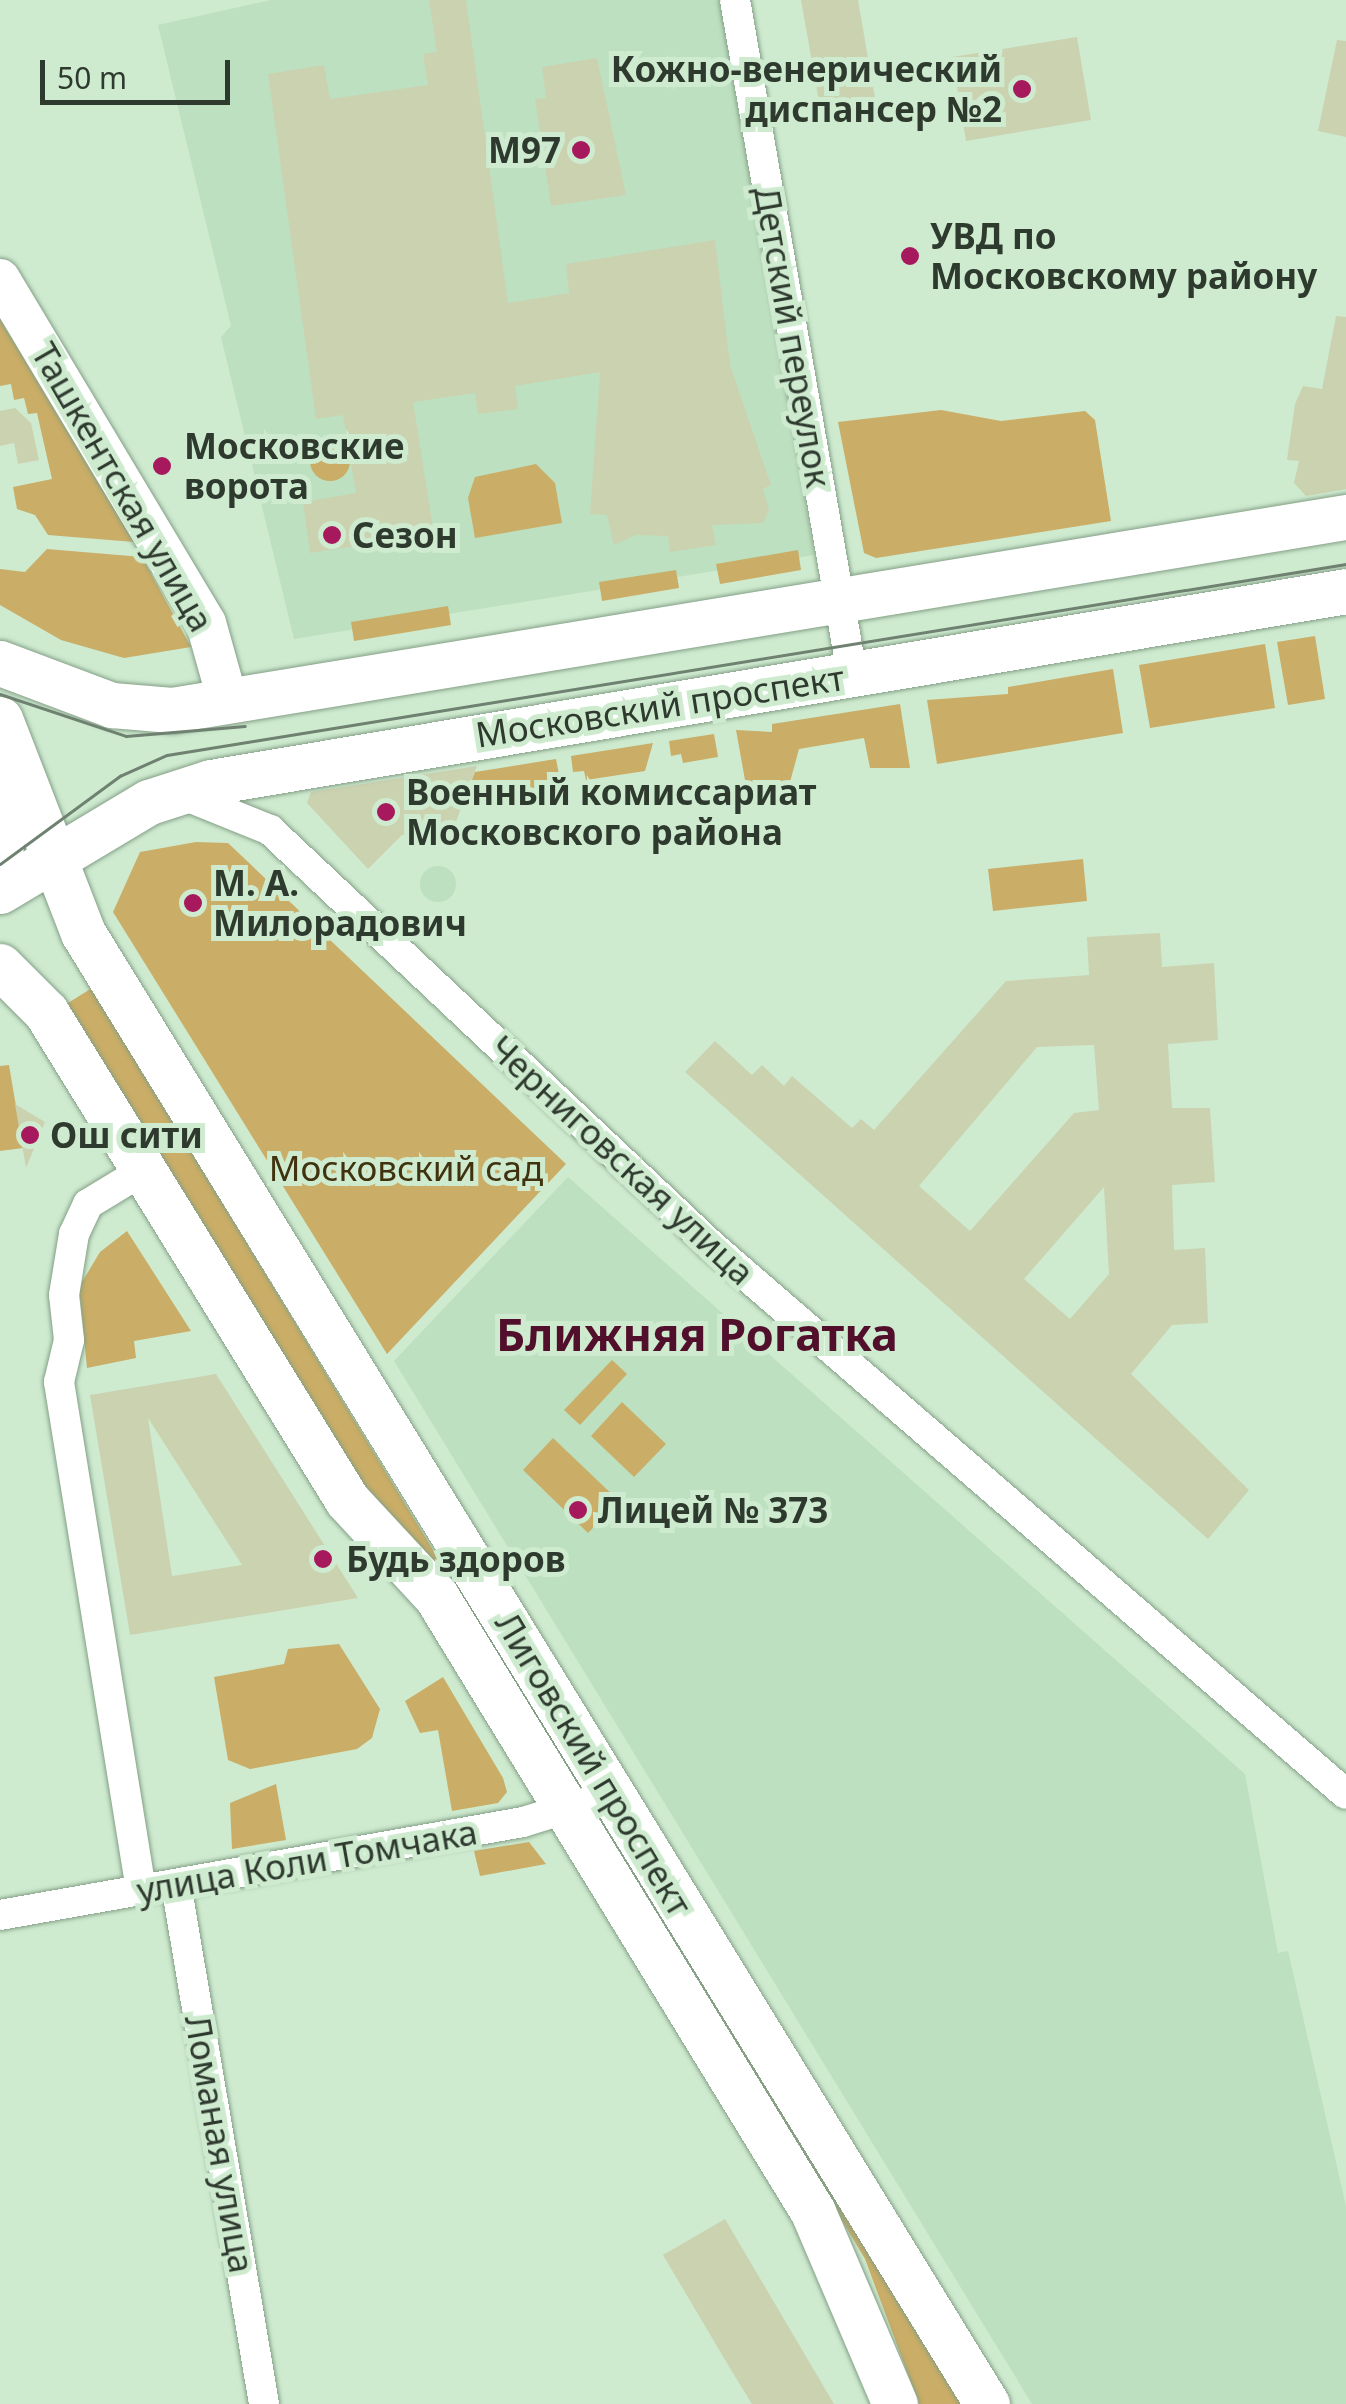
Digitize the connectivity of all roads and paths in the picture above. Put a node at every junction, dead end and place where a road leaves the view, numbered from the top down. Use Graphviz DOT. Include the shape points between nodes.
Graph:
graph roads {
  1 [pos="735,0"];
  2 [pos="0,279"];
  3 [pos="1346,517"];
  4 [pos="1346,591"];
  5 [pos="839,601"];
  6 [pos="0,663"];
  7 [pos="852,674"];
  8 [pos="228,702"];
  9 [pos="7,735"];
  10 [pos="277,770"];
  11 [pos="172,792"];
  12 [pos="270,830"];
  13 [pos="0,852"];
  14 [pos="53,862"];
  15 [pos="0,891"];
  16 [pos="0,966"];
  17 [pos="144,1170"];
  18 [pos="609,1790"];
  19 [pos="1346,1794"];
  20 [pos="567,1811"];
  21 [pos="176,1884"];
  22 [pos="142,1890"];
  23 [pos="0,1915"];
  24 [pos="264,2404"];
  25 [pos="895,2404"];
  26 [pos="987,2404"];
  1 -- 5 [label="street, Детский переулок"];
  2 -- 8 [label="street, Ташкентская улица" via="208,629"];
  3 -- 5 [label="main road, Московский проспект"];
  4 -- 7 [label="main road, Московский проспект"];
  5 -- 7 [label="street, Детский переулок"];
  5 -- 8 [label="main road, Московский проспект"];
  6 -- 8 [label="main road, Московский проспект" via="112,705"];
  7 -- 10 [label="main road, Московский проспект"];
  9 -- 13 [label="main road" via="15,795"];
  9 -- 14 [label="main road, Лиговский проспект"];
  10 -- 11 [label="main road, Московский проспект"];
  10 -- 12 [label="street" via="267,800"];
  11 -- 12 [label="street, Черниговская улица" via="201,796"];
  11 -- 14 [label="main road, Московский проспект"];
  12 -- 19 [label="street, Черниговская улица" via="711,1245"];
  14 -- 15 [label="main road, Московский проспект"];
  14 -- 18 [label="main road, Лиговский проспект" via="83,933"];
  16 -- 17 [label="main road, Лиговский проспект" via="31,990"];
  17 -- 20 [label="main road, Лиговский проспект" via="347,1500 436,1596"];
  17 -- 22 [label="street" via="88,1204 74,1234 64,1295 69,1340 58,1382"];
  18 -- 20 [label="street, улица Коли Томчака"];
  18 -- 26 [label="main road, Лиговский проспект"];
  20 -- 21 [label="street, улица Коли Томчака"];
  20 -- 25 [label="main road, Лиговский проспект" via="822,2228"];
  21 -- 22 [label="street, улица Коли Томчака"];
  21 -- 24 [label="street, Ломаная улица"];
  22 -- 23 [label="street, улица Коли Томчака"];
}
